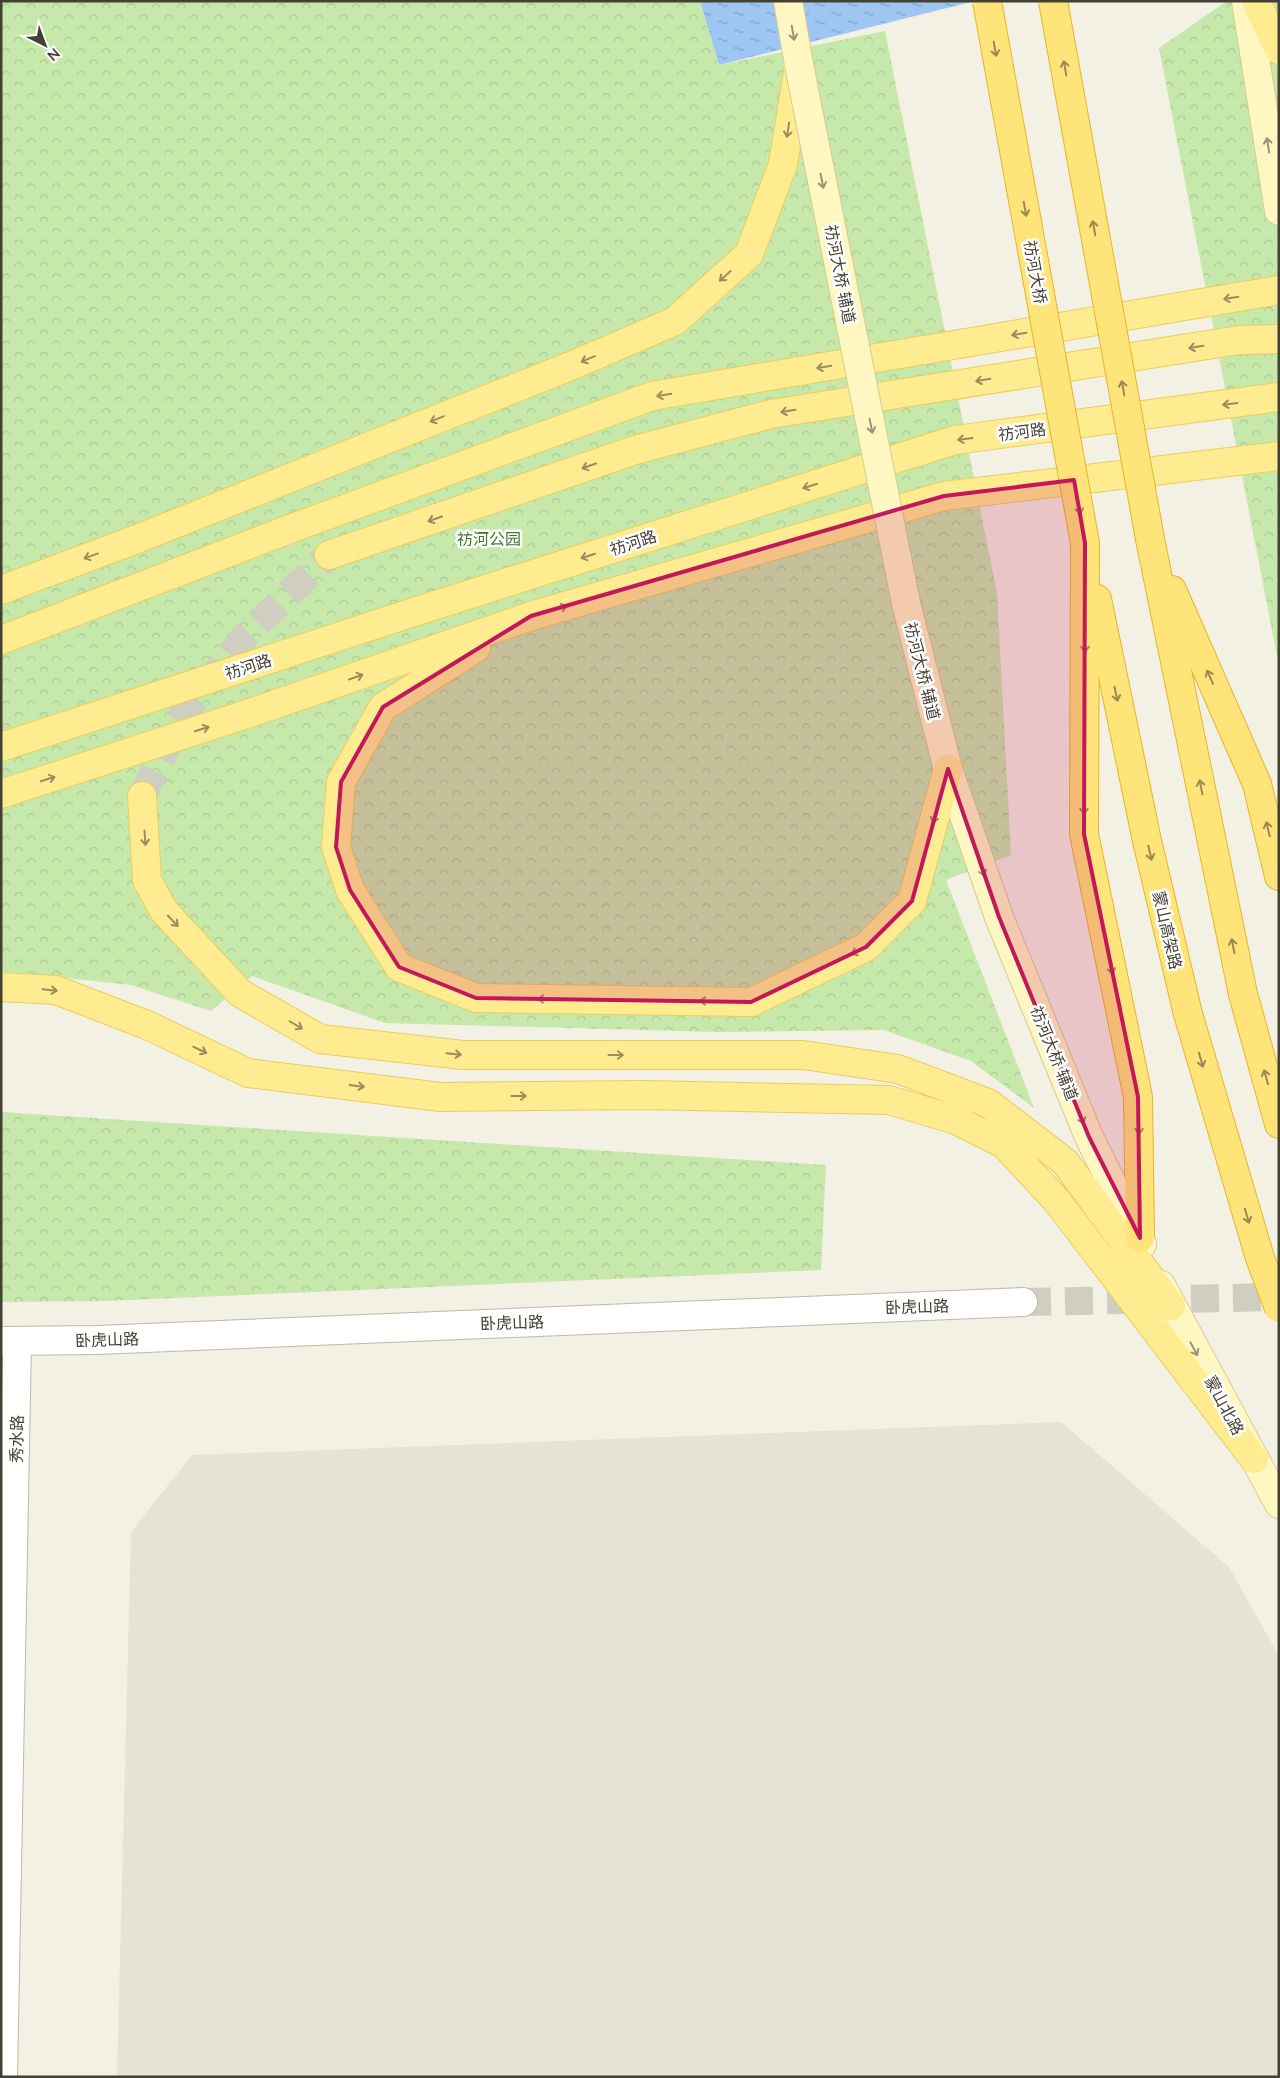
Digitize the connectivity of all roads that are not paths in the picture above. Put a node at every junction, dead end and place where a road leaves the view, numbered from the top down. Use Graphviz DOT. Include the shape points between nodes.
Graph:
graph roads {
  1 [pos="788,1"];
  2 [pos="987,1"];
  3 [pos="1053,1"];
  4 [pos="1246,1"];
  5 [pos="1256,1"];
  6 [pos="1279,50"];
  7 [pos="799,65"];
  8 [pos="1279,211"];
  9 [pos="1279,290"];
  10 [pos="1279,339"];
  11 [pos="1279,397"];
  12 [pos="1279,456"];
  13 [pos="1150,539"];
  14 [pos="1085,543"];
  15 [pos="329,555"];
  16 [pos="1,590"];
  17 [pos="531,616"];
  18 [pos="1,640"];
  19 [pos="1,747"];
  20 [pos="948,769"];
  21 [pos="1,794"];
  22 [pos="142,796"];
  23 [pos="1279,876"];
  24 [pos="1,987"];
  25 [pos="1279,1124"];
  26 [pos="1140,1238"];
  27 [pos="1022,1302"];
  28 [pos="1171,1306"];
  29 [pos="1279,1308"];
  30 [pos="9,1341"];
  31 [pos="1254,1460"];
  32 [pos="1279,1504"];
  33 [pos="3,2077"];
  1 -- 7 [label="main road, 祊河大桥 辅道, one-way"];
  2 -- 14 [label="highway, 祊河大桥, one-way, bridge"];
  13 -- 3 [label="highway, one-way, bridge"];
  8 -- 4 [label="main road, one-way"];
  5 -- 6 [label="main road"];
  7 -- 16 [label="main road, one-way" via="783,164 749,254 675,322 137,539"];
  7 -- 20 [label="main road, 祊河大桥 辅道, one-way, bridge" via="906,604"];
  9 -- 18 [label="main road, one-way" via="652,396 287,530"];
  10 -- 15 [label="main road, one-way" via="1239,340 771,414 635,450"];
  11 -- 19 [label="main road, 祊河路, one-way" via="955,440"];
  17 -- 12 [label="main road, one-way" via="944,496"];
  23 -- 13 [label="highway, one-way" via="1257,784"];
  25 -- 13 [label="highway, one-way" via="1242,994"];
  14 -- 26 [label="highway, one-way" via="1084,834 1138,1097"];
  14 -- 29 [label="highway, 蒙山高架路, one-way, bridge" via="1147,841 1188,1014 1260,1258"];
  20 -- 17 [label="main road, one-way" via="912,901 866,947 751,1002 476,998 399,967 350,890 336,847 341,782 383,707 443,667"];
  21 -- 17 [label="main road, one-way"];
  20 -- 26 [label="main road, 祊河大桥 辅道, one-way" via="1003,926 1089,1136"];
  22 -- 28 [label="main road, one-way" via="147,880 164,911 240,993 320,1039 463,1055 803,1054 898,1069 988,1103 1065,1162"];
  24 -- 31 [label="main road, one-way" via="56,990 147,1025 248,1073 440,1097 644,1095 889,1100 956,1120 1004,1144 1057,1201"];
  26 -- 28 [label="main road, 祊河大桥 辅道"];
  27 -- 30 [label="street, 卧虎山路"];
  28 -- 31 [label="main road, 蒙山北路, one-way"];
  30 -- 33 [label="street, 秀水路"];
  31 -- 32 [label="main road, 蒙山北路"];
}
